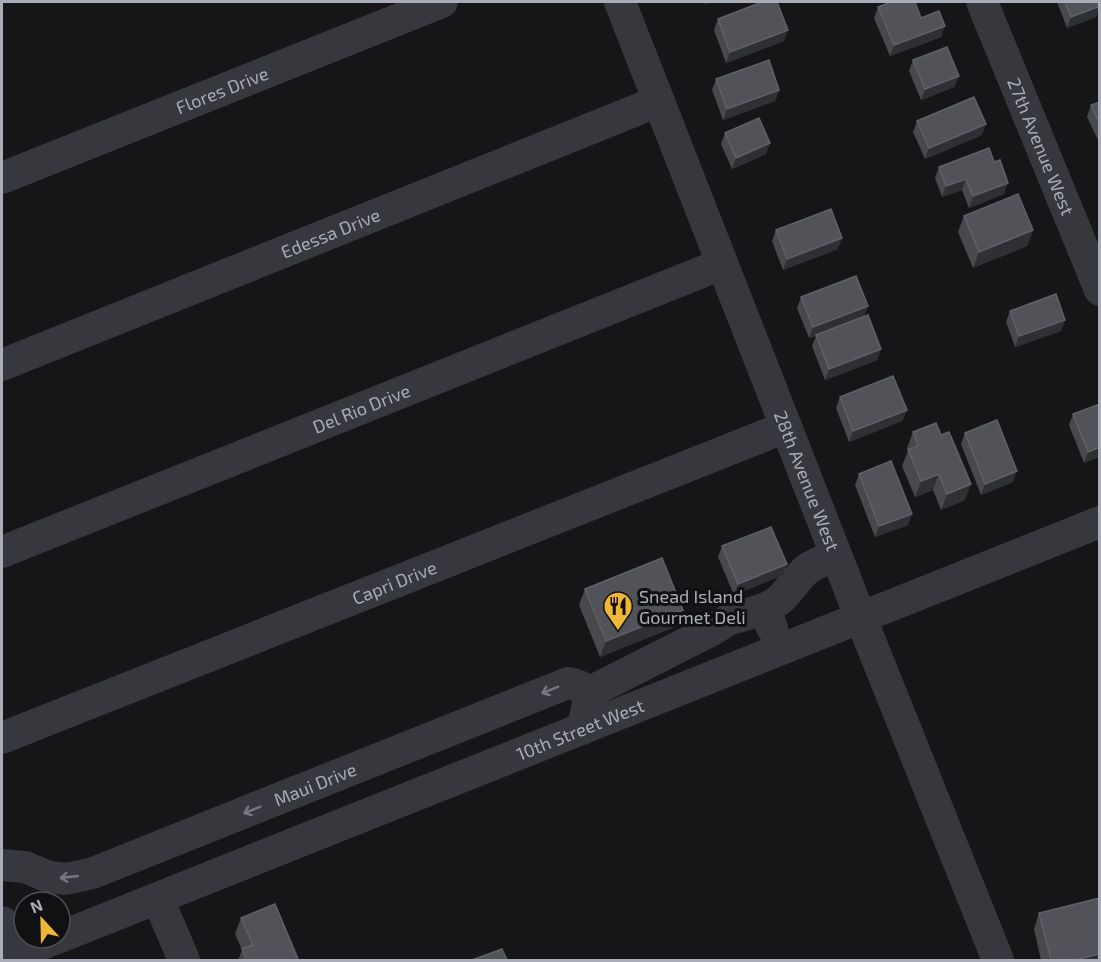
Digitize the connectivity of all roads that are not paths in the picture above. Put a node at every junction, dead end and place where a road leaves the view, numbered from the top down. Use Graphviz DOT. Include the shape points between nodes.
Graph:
graph roads {
  1 [pos="442,2"];
  2 [pos="620,2"];
  3 [pos="982,2"];
  4 [pos="659,102"];
  5 [pos="2,177"];
  6 [pos="722,264"];
  7 [pos="1100,290"];
  8 [pos="2,365"];
  9 [pos="786,427"];
  10 [pos="1100,522"];
  11 [pos="2,552"];
  12 [pos="837,555"];
  13 [pos="764,609"];
  14 [pos="860,616"];
  15 [pos="781,649"];
  16 [pos="586,694"];
  17 [pos="582,729"];
  18 [pos="2,738"];
  19 [pos="2,865"];
  20 [pos="158,898"];
  21 [pos="2,922"];
  22 [pos="72,932"];
  23 [pos="26,950"];
  24 [pos="8,957"];
  25 [pos="184,960"];
  26 [pos="998,960"];
  1 -- 5 [label="street, Flores Drive"];
  2 -- 4 [label="street, 28th Avenue West"];
  3 -- 7 [label="street, 27th Avenue West"];
  4 -- 6 [label="street, 28th Avenue West"];
  4 -- 8 [label="street, Edessa Drive"];
  6 -- 9 [label="street, 28th Avenue West"];
  6 -- 11 [label="street, Del Rio Drive"];
  9 -- 12 [label="street, 28th Avenue West"];
  9 -- 18 [label="street, Capri Drive"];
  10 -- 14 [label="street, 10th Street West"];
  12 -- 13 [label="street" via="808,568 786,595"];
  12 -- 14 [label="street, 28th Avenue West"];
  13 -- 15 [label="street"];
  13 -- 16 [label="street" via="728,620"];
  14 -- 15 [label="street, 10th Street West"];
  14 -- 26 [label="street, 28th Avenue West"];
  15 -- 17 [label="street, 10th Street West"];
  16 -- 17 [label="street" via="589,707"];
  16 -- 19 [label="street, Maui Drive, one-way" via="581,687 568,683 93,873 66,879 26,867"];
  17 -- 20 [label="street, 10th Street West"];
  20 -- 22 [label="street, 10th Street West"];
  20 -- 25 [label="street"];
  21 -- 24 [label="street"];
  23 -- 24 [label="street, 10th Street West"];
}
